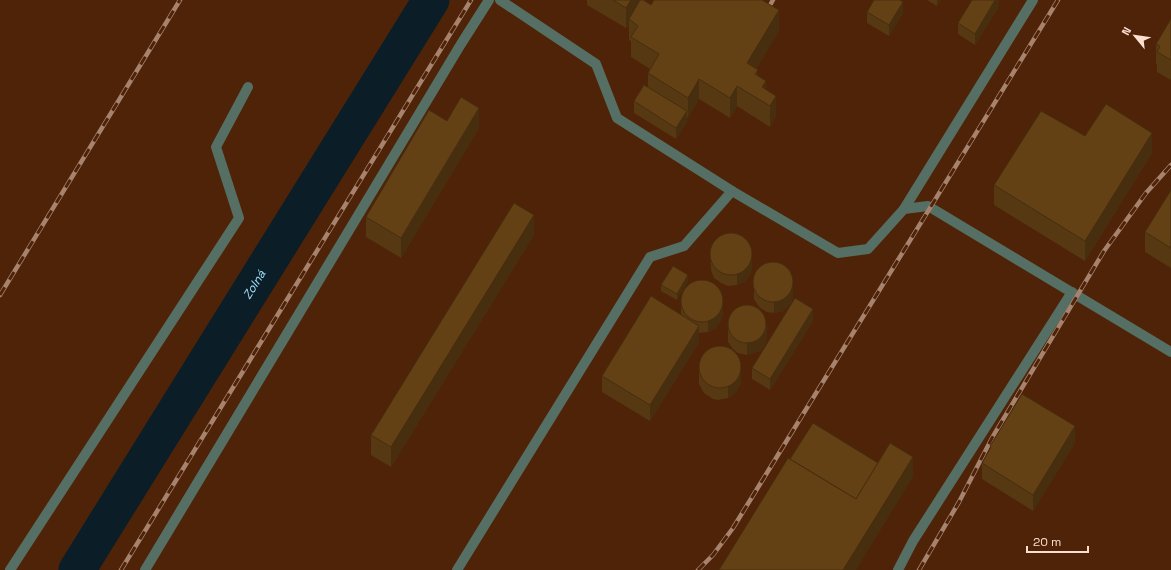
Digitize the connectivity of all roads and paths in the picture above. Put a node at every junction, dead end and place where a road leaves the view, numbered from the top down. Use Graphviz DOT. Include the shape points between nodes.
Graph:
graph roads {
  1 [pos="489,0"];
  2 [pos="500,0"];
  3 [pos="1033,0"];
  4 [pos="248,88"];
  5 [pos="732,191"];
  6 [pos="904,209"];
  7 [pos="1072,292"];
  8 [pos="1171,352"];
  9 [pos="10,570"];
  10 [pos="144,570"];
  11 [pos="457,570"];
  12 [pos="898,570"];
  1 -- 10 [label="lane"];
  2 -- 5 [label="lane" via="596,64 616,118"];
  3 -- 6 [label="lane"];
  4 -- 9 [label="lane" via="216,147 239,218"];
  5 -- 6 [label="lane" via="838,253 868,249"];
  5 -- 11 [label="lane" via="684,246 650,257"];
  6 -- 7 [label="lane" via="928,206"];
  7 -- 8 [label="lane"];
  7 -- 12 [label="lane" via="913,541"];
}
